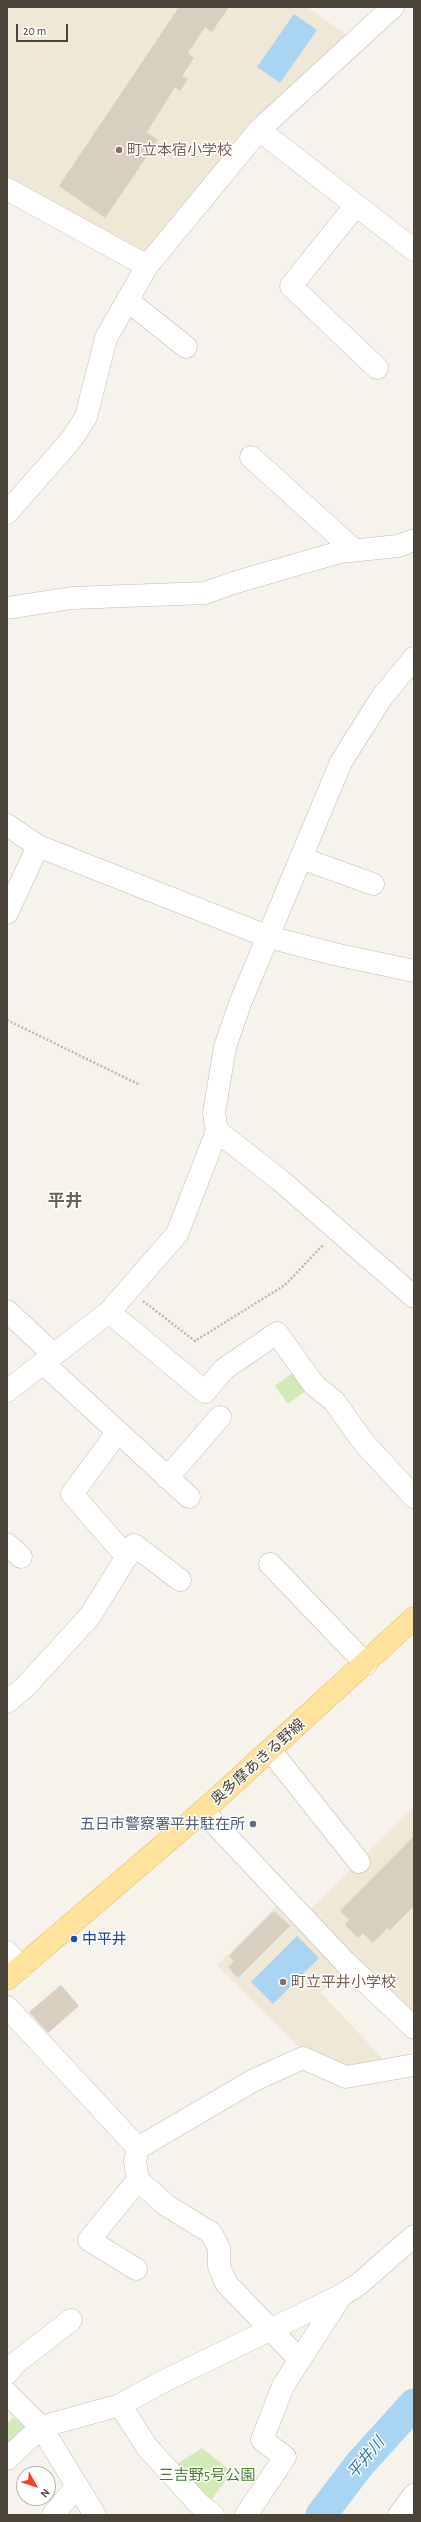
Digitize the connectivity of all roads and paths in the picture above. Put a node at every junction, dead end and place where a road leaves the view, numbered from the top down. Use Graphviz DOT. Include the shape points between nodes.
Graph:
graph roads {
  1 [pos="393,7"];
  2 [pos="258,130"];
  3 [pos="7,189"];
  4 [pos="356,205"];
  5 [pos="414,250"];
  6 [pos="147,266"];
  7 [pos="127,300"];
  8 [pos="186,347"];
  9 [pos="377,368"];
  10 [pos="251,457"];
  11 [pos="7,512"];
  12 [pos="414,540"];
  13 [pos="354,550"];
  14 [pos="7,608"];
  15 [pos="412,664"];
  16 [pos="7,825"];
  17 [pos="38,846"];
  18 [pos="301,858"];
  19 [pos="373,884"];
  20 [pos="7,913"];
  21 [pos="268,937"];
  22 [pos="414,971"];
  23 [pos="7,1020"];
  24 [pos="140,1085"];
  25 [pos="217,1131"];
  26 [pos="337,1230"];
  27 [pos="128,1290"];
  28 [pos="414,1297"];
  29 [pos="7,1311"];
  30 [pos="109,1312"];
  31 [pos="49,1359"];
  32 [pos="7,1391"];
  33 [pos="220,1417"];
  34 [pos="117,1433"];
  35 [pos="167,1478"];
  36 [pos="189,1497"];
  37 [pos="414,1497"];
  38 [pos="127,1557"];
  39 [pos="270,1564"];
  40 [pos="180,1580"];
  41 [pos="414,1618"];
  42 [pos="366,1664"];
  43 [pos="7,1702"];
  44 [pos="270,1750"];
  45 [pos="203,1811"];
  46 [pos="359,1862"];
  47 [pos="12,1967"];
  48 [pos="7,2007"];
  49 [pos="414,2028"];
  50 [pos="414,2065"];
  51 [pos="138,2148"];
  52 [pos="138,2180"];
  53 [pos="414,2236"];
  54 [pos="136,2269"];
  55 [pos="342,2295"];
  56 [pos="71,2320"];
  57 [pos="271,2330"];
  58 [pos="300,2360"];
  59 [pos="7,2373"];
  60 [pos="7,2393"];
  61 [pos="120,2405"];
  62 [pos="41,2427"];
  63 [pos="7,2459"];
  64 [pos="77,2486"];
  65 [pos="414,2495"];
  66 [pos="53,2515"];
  67 [pos="95,2515"];
  68 [pos="213,2515"];
  69 [pos="246,2515"];
  70 [pos="399,2515"];
  1 -- 2 [label="street"];
  2 -- 4 [label="street"];
  2 -- 6 [label="street"];
  3 -- 6 [label="street"];
  4 -- 5 [label="street"];
  4 -- 9 [label="street" via="291,286"];
  6 -- 7 [label="street"];
  7 -- 8 [label="street"];
  7 -- 11 [label="street" via="106,338 86,417 71,440"];
  10 -- 13 [label="street"];
  12 -- 13 [label="street" via="398,546"];
  13 -- 14 [label="street" via="205,593 72,598"];
  15 -- 18 [label="street" via="382,697 341,762"];
  16 -- 17 [label="street"];
  17 -- 20 [label="street"];
  17 -- 21 [label="street"];
  18 -- 19 [label="street"];
  18 -- 21 [label="street"];
  21 -- 22 [label="street"];
  21 -- 25 [label="street" via="241,1001 226,1047 214,1113"];
  23 -- 24 [label="path"];
  25 -- 26 [label="street" via="280,1180"];
  25 -- 27 [label="street" via="177,1234"];
  26 -- 27 [label="path" via="285,1285 195,1341"];
  26 -- 28 [label="street"];
  27 -- 30 [label="street"];
  29 -- 31 [label="street"];
  30 -- 31 [label="street"];
  30 -- 37 [label="street" via="205,1392 224,1369 277,1333 314,1384 334,1402 364,1443"];
  31 -- 32 [label="street"];
  31 -- 34 [label="street"];
  33 -- 35 [label="street"];
  34 -- 35 [label="street"];
  34 -- 38 [label="street" via="72,1494"];
  35 -- 36 [label="street"];
  38 -- 40 [label="street" via="134,1545"];
  38 -- 43 [label="street" via="90,1616 25,1687"];
  39 -- 42 [label="street"];
  41 -- 42 [label="main road, 奥多摩あきる野線"];
  42 -- 44 [label="main road, 奥多摩あきる野線"];
  44 -- 45 [label="main road, 奥多摩あきる野線"];
  44 -- 46 [label="street"];
  45 -- 47 [label="main road, 奥多摩あきる野線"];
  45 -- 49 [label="street" via="345,1962"];
  48 -- 51 [label="street"];
  50 -- 51 [label="street" via="346,2077 303,2058 254,2080"];
  51 -- 52 [label="street"];
  52 -- 54 [label="street" via="89,2240"];
  52 -- 57 [label="street" via="166,2205 211,2234 218,2248 219,2266 226,2283"];
  53 -- 55 [label="street" via="359,2284"];
  55 -- 57 [label="street"];
  55 -- 58 [label="street"];
  56 -- 59 [label="street" via="17,2362"];
  57 -- 58 [label="street"];
  57 -- 61 [label="street"];
  58 -- 69 [label="street" via="283,2386 262,2440 285,2457"];
  60 -- 62 [label="street"];
  61 -- 62 [label="street"];
  61 -- 68 [label="street" via="147,2447 199,2504"];
  62 -- 63 [label="street"];
  62 -- 64 [label="street"];
  64 -- 66 [label="street"];
  64 -- 67 [label="street"];
  65 -- 70 [label="street"];
}
